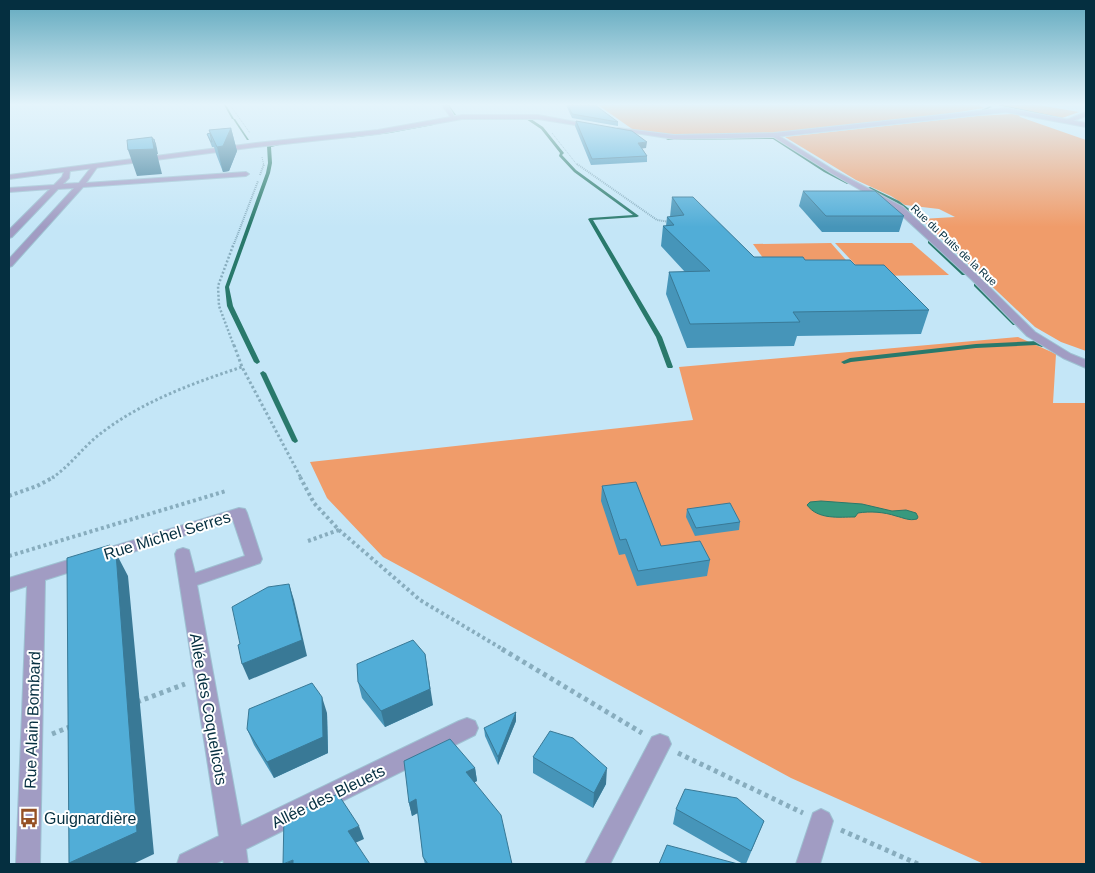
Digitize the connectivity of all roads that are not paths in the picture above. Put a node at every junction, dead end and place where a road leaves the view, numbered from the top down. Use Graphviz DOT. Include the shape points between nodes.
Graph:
graph roads {
  1 [pos="250,146"];
  2 [pos="791,146"];
  3 [pos="95,166"];
  4 [pos="67,170"];
  5 [pos="246,174"];
  6 [pos="9,177"];
  7 [pos="81,185"];
  8 [pos="58,186"];
  9 [pos="9,190"];
  10 [pos="9,235"];
  11 [pos="9,264"];
  12 [pos="1086,364"];
  13 [pos="182,554"];
  14 [pos="36,576"];
  15 [pos="187,582"];
  16 [pos="9,585"];
  17 [pos="467,728"];
  18 [pos="660,744"];
  19 [pos="821,821"];
  20 [pos="234,854"];
  21 [pos="28,864"];
  22 [pos="189,864"];
  23 [pos="597,864"];
  24 [pos="808,864"];
  1 -- 3 [label="street"];
  2 -- 12 [label="street, Rue du Puits de la Rue" via="900,209 1031,334"];
  3 -- 4 [label="street"];
  3 -- 7 [label="street"];
  4 -- 6 [label="street"];
  4 -- 8 [label="street"];
  5 -- 7 [label="street"];
  7 -- 8 [label="street"];
  7 -- 11 [label="street"];
  8 -- 9 [label="street"];
  8 -- 10 [label="street"];
  13 -- 15 [label="street, Allée des Coquelicots"];
  14 -- 15 [label="street, Rue Michel Serres" via="239,513 254,559"];
  14 -- 16 [label="street, Rue Michel Serres"];
  14 -- 21 [label="street, Rue Alain Bombard"];
  15 -- 20 [label="street, Allée des Coquelicots"];
  17 -- 20 [label="street, Allée des Bleuets"];
  18 -- 23 [label="street"];
  19 -- 24 [label="street"];
  20 -- 22 [label="street, Allée des Bleuets"];
}
